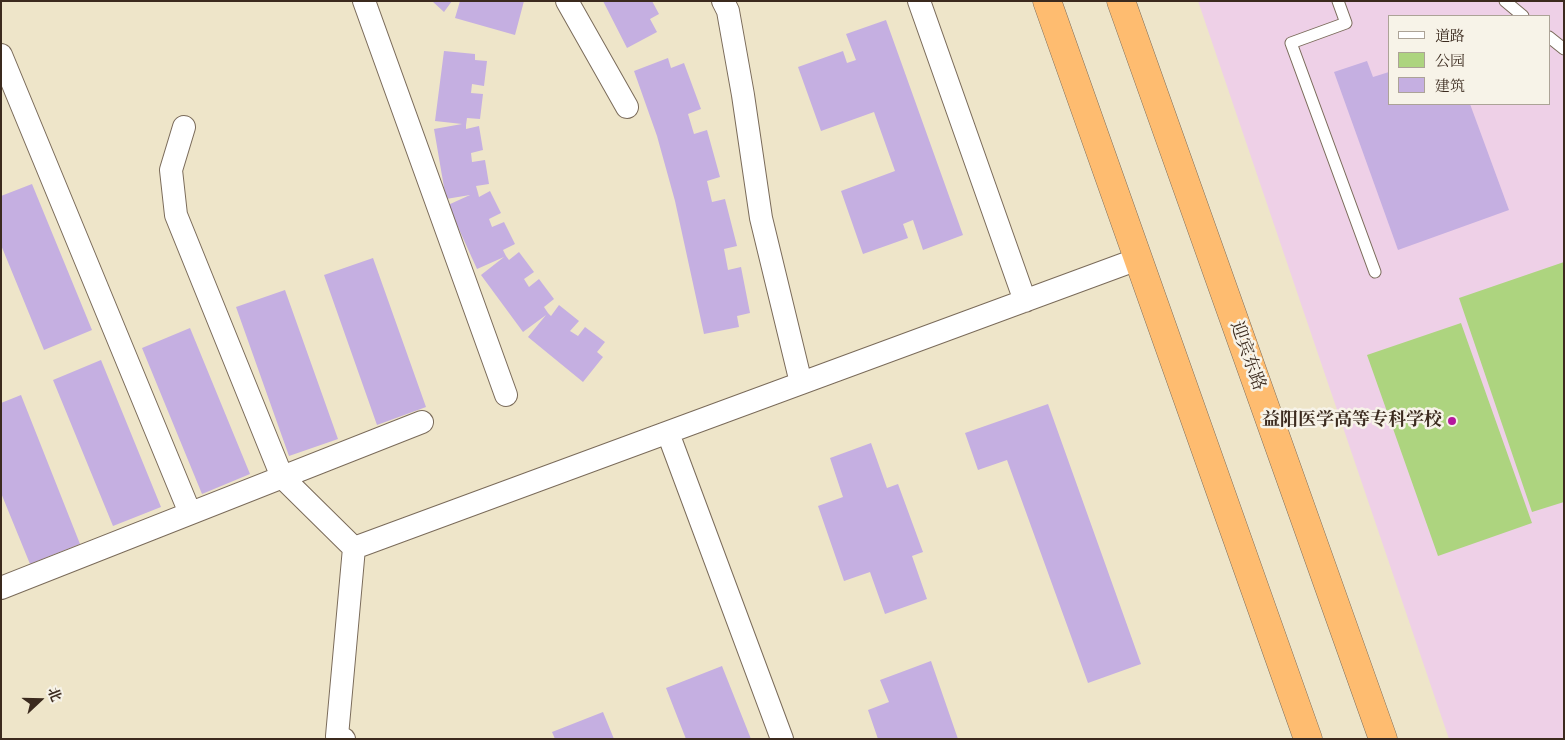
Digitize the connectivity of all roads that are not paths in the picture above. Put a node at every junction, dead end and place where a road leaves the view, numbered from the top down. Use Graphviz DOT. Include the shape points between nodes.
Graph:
graph roads {
  1 [pos="364,1"];
  2 [pos="568,1"];
  3 [pos="723,1"];
  4 [pos="919,1"];
  5 [pos="1047,1"];
  6 [pos="1121,1"];
  7 [pos="1338,1"];
  8 [pos="1505,1"];
  9 [pos="1522,15"];
  10 [pos="1550,38"];
  11 [pos="1564,49"];
  12 [pos="1,55"];
  13 [pos="627,107"];
  14 [pos="184,127"];
  15 [pos="1138,259"];
  16 [pos="1375,272"];
  17 [pos="1025,301"];
  18 [pos="801,383"];
  19 [pos="506,395"];
  20 [pos="422,422"];
  21 [pos="668,433"];
  22 [pos="282,477"];
  23 [pos="190,513"];
  24 [pos="354,548"];
  25 [pos="1,588"];
  26 [pos="344,739"];
  27 [pos="782,739"];
  28 [pos="1308,739"];
  29 [pos="1383,739"];
  1 -- 19 [label="street"];
  2 -- 13 [label="street"];
  3 -- 18 [label="street" via="728,11 743,95 761,218"];
  4 -- 17 [label="street"];
  5 -- 15 [label="highway"];
  6 -- 29 [label="highway, 迎宾东路"];
  7 -- 16 [label="lane" via="1346,23 1290,43"];
  8 -- 9 [label="lane"];
  10 -- 11 [label="lane"];
  12 -- 23 [label="street"];
  14 -- 22 [label="street" via="171,170 176,215"];
  15 -- 17 [label="street"];
  15 -- 28 [label="highway"];
  17 -- 18 [label="street"];
  18 -- 21 [label="street"];
  20 -- 22 [label="street"];
  21 -- 24 [label="street"];
  21 -- 27 [label="street"];
  22 -- 23 [label="street"];
  22 -- 24 [label="street"];
  23 -- 25 [label="street"];
  24 -- 26 [label="street" via="337,736"];
}
